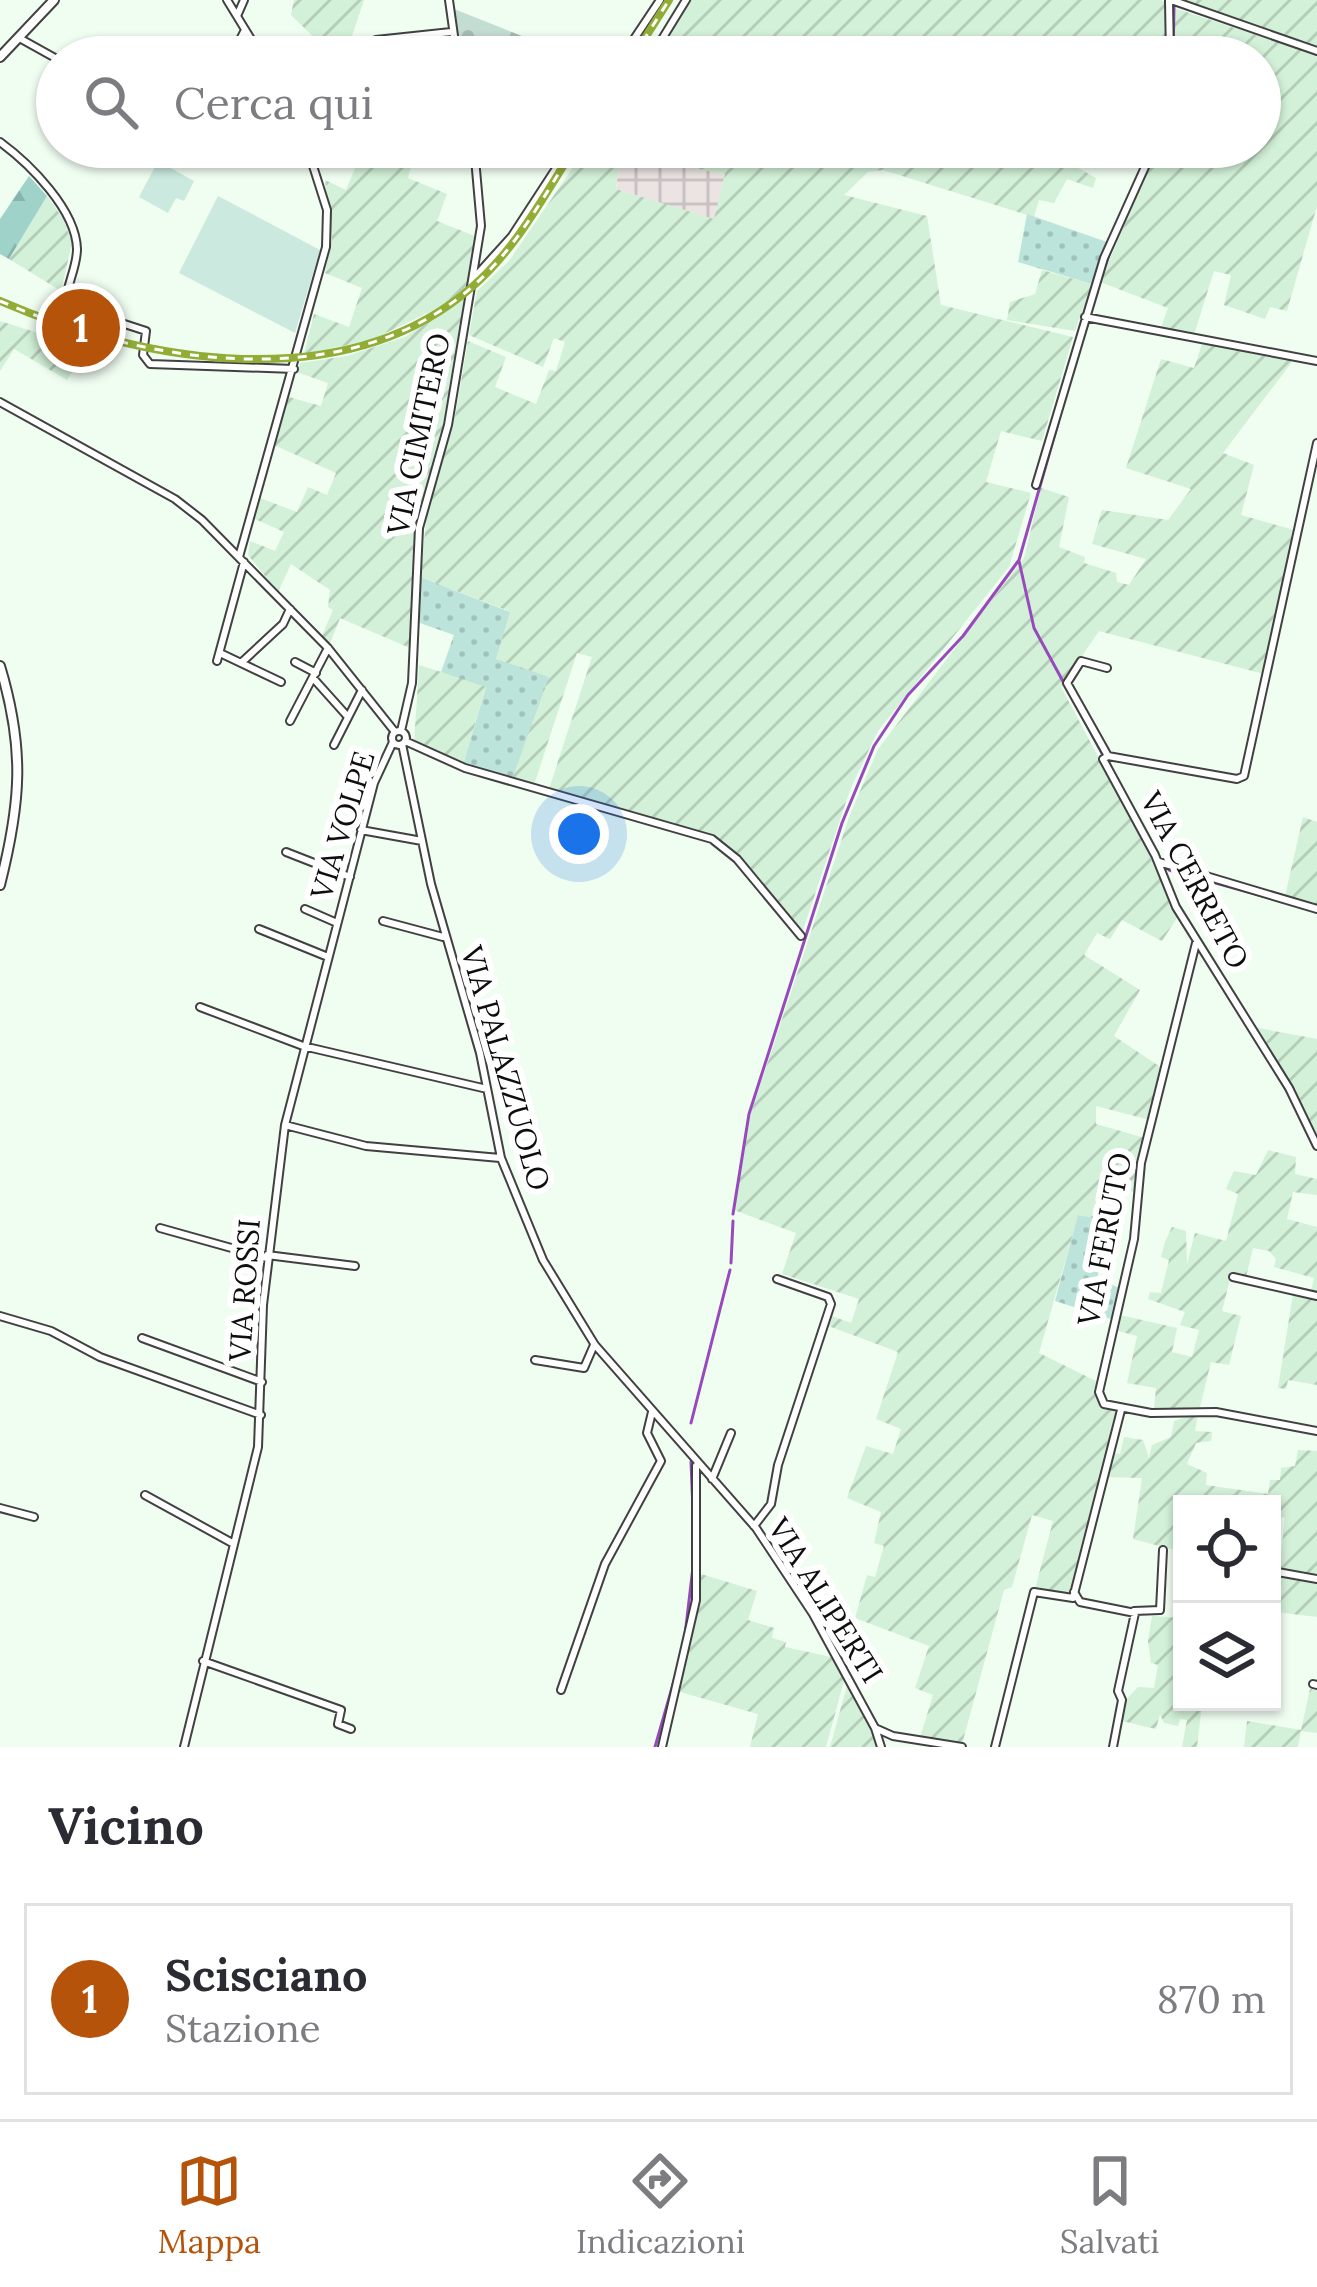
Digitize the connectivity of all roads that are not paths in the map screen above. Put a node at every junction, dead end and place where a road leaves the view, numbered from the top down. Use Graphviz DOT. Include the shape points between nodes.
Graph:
graph roads {
  1 [pos="54,0"];
  2 [pos="227,0"];
  3 [pos="244,0"];
  4 [pos="449,0"];
  5 [pos="660,0"];
  6 [pos="686,0"];
  7 [pos="1170,0"];
  8 [pos="237,16"];
  9 [pos="451,28"];
  10 [pos="245,30"];
  11 [pos="436,34"];
  12 [pos="242,36"];
  13 [pos="249,36"];
  14 [pos="416,36"];
  15 [pos="453,36"];
  16 [pos="636,36"];
  17 [pos="664,36"];
  18 [pos="1171,36"];
  19 [pos="1274,36"];
  20 [pos="21,39"];
  21 [pos="1281,39"];
  22 [pos="36,47"];
  23 [pos="1317,51"];
  24 [pos="1,54"];
  25 [pos="0,142"];
  26 [pos="313,168"];
  27 [pos="477,168"];
  28 [pos="556,168"];
  29 [pos="1144,168"];
  30 [pos="475,277"];
  31 [pos="1084,316"];
  32 [pos="1317,361"];
  33 [pos="294,369"];
  34 [pos="0,402"];
  35 [pos="1317,443"];
  36 [pos="1036,485"];
  37 [pos="242,559"];
  38 [pos="290,609"];
  39 [pos="328,648"];
  40 [pos="295,662"];
  41 [pos="241,663"];
  42 [pos="0,666"];
  43 [pos="1107,668"];
  44 [pos="314,675"];
  45 [pos="280,682"];
  46 [pos="362,690"];
  47 [pos="348,717"];
  48 [pos="290,722"];
  49 [pos="399,738"];
  50 [pos="334,746"];
  51 [pos="1108,756"];
  52 [pos="361,830"];
  53 [pos="423,841"];
  54 [pos="286,852"];
  55 [pos="1158,862"];
  56 [pos="350,877"];
  57 [pos="0,885"];
  58 [pos="305,909"];
  59 [pos="1317,909"];
  60 [pos="383,921"];
  61 [pos="338,923"];
  62 [pos="259,929"];
  63 [pos="801,936"];
  64 [pos="444,937"];
  65 [pos="1196,943"];
  66 [pos="328,957"];
  67 [pos="200,1007"];
  68 [pos="303,1046"];
  69 [pos="488,1089"];
  70 [pos="285,1124"];
  71 [pos="1317,1146"];
  72 [pos="501,1158"];
  73 [pos="160,1228"];
  74 [pos="267,1256"];
  75 [pos="355,1266"];
  76 [pos="1233,1277"];
  77 [pos="777,1279"];
  78 [pos="1317,1296"];
  79 [pos="0,1316"];
  80 [pos="142,1338"];
  81 [pos="595,1345"];
  82 [pos="536,1360"];
  83 [pos="262,1382"];
  84 [pos="1121,1410"];
  85 [pos="652,1412"];
  86 [pos="262,1415"];
  87 [pos="1317,1431"];
  88 [pos="673,1433"];
  89 [pos="730,1433"];
  90 [pos="696,1462"];
  91 [pos="712,1479"];
  92 [pos="145,1495"];
  93 [pos="0,1508"];
  94 [pos="34,1517"];
  95 [pos="754,1526"];
  96 [pos="234,1544"];
  97 [pos="1163,1550"];
  98 [pos="1281,1573"];
  99 [pos="1317,1579"];
  100 [pos="1074,1592"];
  101 [pos="1134,1611"];
  102 [pos="203,1660"];
  103 [pos="560,1690"];
  104 [pos="875,1727"];
  105 [pos="351,1729"];
  106 [pos="184,1747"];
  107 [pos="662,1747"];
  108 [pos="881,1747"];
  109 [pos="962,1747"];
  110 [pos="995,1747"];
  111 [pos="1114,1747"];
  1 -- 20 [label="street"];
  2 -- 8 [label="street"];
  3 -- 8 [label="street"];
  4 -- 9 [label="street"];
  5 -- 16 [label="street"];
  6 -- 17 [label="street"];
  7 -- 18 [label="street"];
  7 -- 19 [label="street"];
  8 -- 10 [label="street"];
  9 -- 11 [label="street"];
  9 -- 15 [label="street"];
  10 -- 12 [label="street"];
  10 -- 13 [label="street"];
  11 -- 14 [label="street"];
  20 -- 22 [label="street"];
  20 -- 24 [label="street"];
  21 -- 23 [label="street"];
  25 -- 33 [label="street" via="74,230 66,305 146,331 150,364"];
  26 -- 33 [label="street" via="326,247"];
  27 -- 30 [label="street, VIA CIMITERO" via="483,203"];
  28 -- 30 [label="street"];
  29 -- 31 [label="street"];
  30 -- 49 [label="street, VIA CIMITERO" via="419,528 412,683"];
  31 -- 32 [label="street"];
  31 -- 36 [label="street"];
  33 -- 37 [label="street"];
  34 -- 37 [label="street, VIA PALAZZUOLO" via="175,499"];
  35 -- 51 [label="street" via="1244,776"];
  37 -- 38 [label="street, VIA PALAZZUOLO"];
  37 -- 41 [label="street" via="219,657"];
  38 -- 39 [label="street, VIA PALAZZUOLO"];
  38 -- 41 [label="street"];
  39 -- 44 [label="street"];
  39 -- 46 [label="street, VIA PALAZZUOLO"];
  40 -- 44 [label="street"];
  41 -- 45 [label="street"];
  42 -- 57 [label="street" via="20,769"];
  43 -- 51 [label="street, VIA CERRETO" via="1081,661 1067,683"];
  44 -- 47 [label="street"];
  44 -- 48 [label="street"];
  46 -- 47 [label="street"];
  46 -- 49 [label="street, VIA PALAZZUOLO"];
  47 -- 50 [label="street"];
  49 -- 52 [label="street, VIA VOLPE"];
  49 -- 53 [label="street, VIA PALAZZUOLO"];
  49 -- 63 [label="street" via="465,769 712,839"];
  51 -- 55 [label="street, VIA CERRETO"];
  52 -- 53 [label="street"];
  52 -- 56 [label="street, VIA VOLPE"];
  53 -- 64 [label="street, VIA PALAZZUOLO"];
  54 -- 56 [label="street"];
  55 -- 59 [label="street"];
  55 -- 65 [label="street, VIA CERRETO"];
  56 -- 61 [label="street, VIA VOLPE"];
  58 -- 61 [label="street"];
  60 -- 64 [label="street"];
  61 -- 66 [label="street, VIA ROSSI"];
  62 -- 66 [label="street"];
  64 -- 69 [label="street, VIA PALAZZUOLO"];
  65 -- 71 [label="street, VIA CERRETO"];
  65 -- 84 [label="street, VIA FERUTO" via="1141,1163 1135,1239 1099,1392 1104,1404"];
  66 -- 68 [label="street, VIA ROSSI"];
  67 -- 68 [label="street"];
  68 -- 69 [label="street"];
  68 -- 70 [label="street, VIA ROSSI"];
  69 -- 72 [label="street, VIA PALAZZUOLO"];
  70 -- 72 [label="street" via="366,1146"];
  70 -- 74 [label="street, VIA ROSSI"];
  72 -- 81 [label="street, VIA PALAZZUOLO" via="542,1260"];
  73 -- 74 [label="street"];
  74 -- 75 [label="street"];
  74 -- 83 [label="street, VIA ROSSI"];
  76 -- 78 [label="street"];
  77 -- 95 [label="street" via="832,1304 771,1504"];
  79 -- 86 [label="street"];
  80 -- 83 [label="street"];
  81 -- 82 [label="street" via="584,1368"];
  81 -- 85 [label="street, VIA PALAZZUOLO"];
  83 -- 86 [label="street, VIA ROSSI"];
  84 -- 87 [label="street" via="1216,1412"];
  84 -- 100 [label="street"];
  85 -- 88 [label="street, VIA PALAZZUOLO"];
  85 -- 103 [label="street" via="647,1433 661,1461 605,1564"];
  86 -- 96 [label="street, VIA ROSSI"];
  88 -- 90 [label="street, VIA ALIPERTI"];
  89 -- 91 [label="street"];
  90 -- 91 [label="street, VIA ALIPERTI"];
  90 -- 107 [label="street" via="696,1600"];
  91 -- 95 [label="street, VIA ALIPERTI"];
  92 -- 96 [label="street"];
  93 -- 94 [label="street"];
  95 -- 104 [label="street, VIA ALIPERTI"];
  96 -- 102 [label="street, VIA ROSSI"];
  97 -- 101 [label="street" via="1161,1608"];
  98 -- 99 [label="street"];
  100 -- 101 [label="street" via="1081,1601"];
  100 -- 110 [label="street" via="1034,1592"];
  101 -- 111 [label="street"];
  102 -- 105 [label="street" via="341,1710 338,1724"];
  102 -- 106 [label="street, VIA ROSSI"];
  104 -- 108 [label="street"];
  104 -- 109 [label="street, VIA ALIPERTI"];
}
